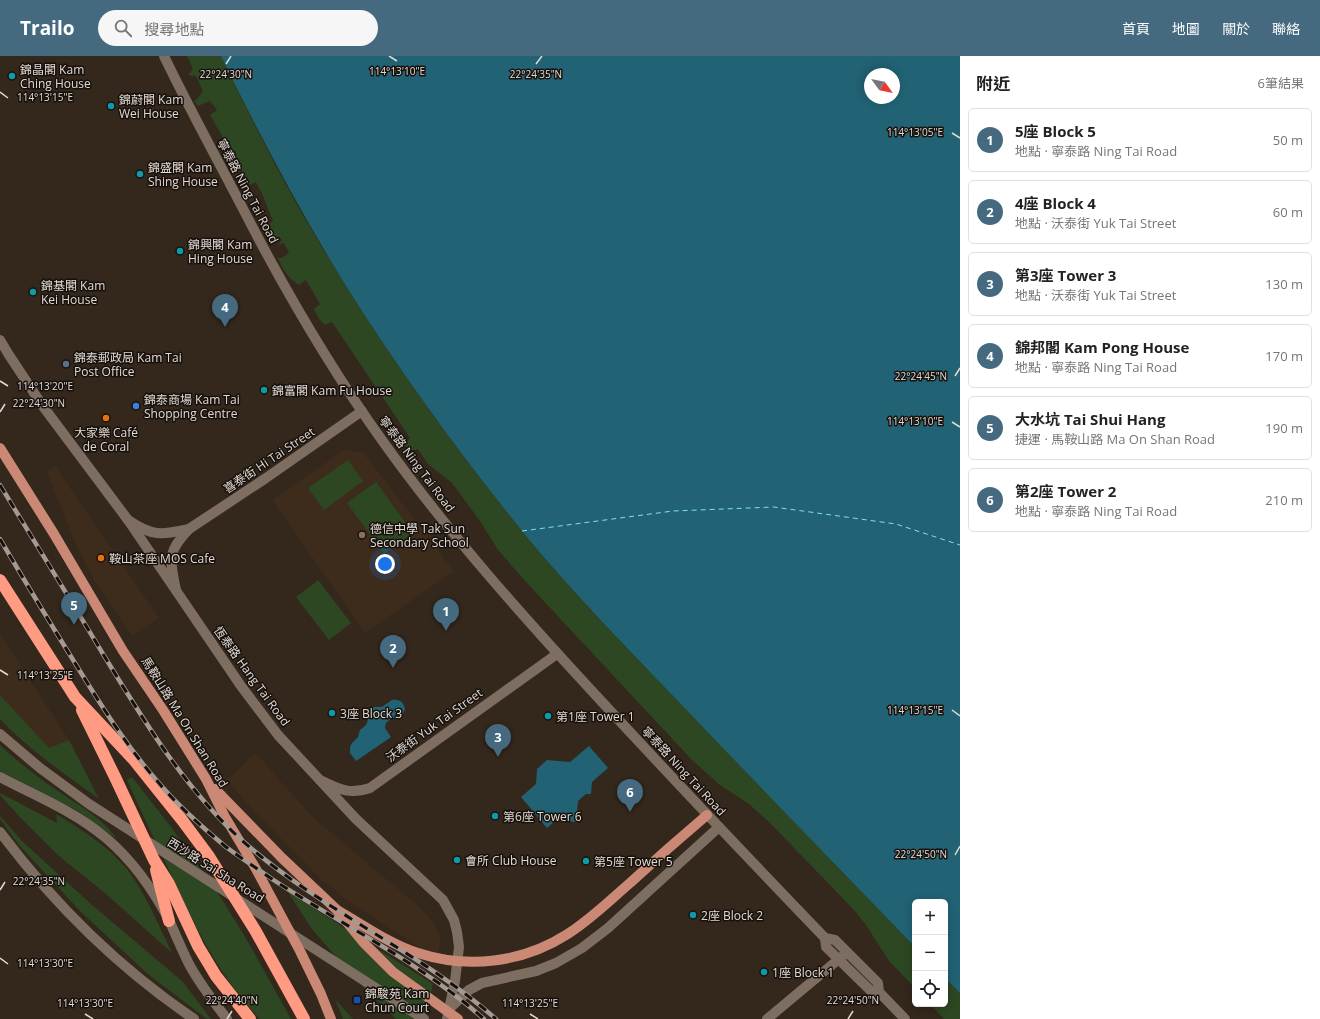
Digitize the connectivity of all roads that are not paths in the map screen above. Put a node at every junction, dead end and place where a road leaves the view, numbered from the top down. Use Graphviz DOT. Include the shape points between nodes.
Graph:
graph roads {
  1 [pos="164,56"];
  2 [pos="0,340"];
  3 [pos="362,412"];
  4 [pos="0,448"];
  5 [pos="128,520"];
  6 [pos="189,529"];
  7 [pos="0,580"];
  8 [pos="176,590"];
  9 [pos="557,654"];
  10 [pos="75,697"];
  11 [pos="0,734"];
  12 [pos="0,777"];
  13 [pos="206,779"];
  14 [pos="320,780"];
  15 [pos="707,814"];
  16 [pos="719,827"];
  17 [pos="0,832"];
  18 [pos="154,860"];
  19 [pos="337,910"];
  20 [pos="169,921"];
  21 [pos="825,938"];
  22 [pos="847,952"];
  23 [pos="838,959"];
  24 [pos="879,992"];
  25 [pos="451,1007"];
  26 [pos="194,1019"];
  27 [pos="227,1019"];
  28 [pos="250,1019"];
  29 [pos="304,1019"];
  30 [pos="331,1019"];
  31 [pos="424,1019"];
  32 [pos="448,1019"];
  33 [pos="458,1019"];
  34 [pos="767,1019"];
  35 [pos="905,1019"];
  1 -- 3 [label="street, 寧泰路 Ning Tai Road" via="266,254"];
  2 -- 5 [label="street, 恆泰路 Hang Tai Road" via="51,418"];
  3 -- 6 [label="street, 喜泰街 Hi Tai Street"];
  3 -- 9 [label="street, 寧泰路 Ning Tai Road" via="450,529"];
  4 -- 13 [label="main road, 馬鞍山路 Ma On Shan Road" via="123,651"];
  5 -- 6 [label="street, 喜泰街 Hi Tai Street" via="151,533"];
  5 -- 8 [label="street, 恆泰路 Hang Tai Road"];
  6 -- 8 [label="street, 喜泰街 Hi Tai Street" via="174,546 172,553 171,563"];
  7 -- 10 [label="highway"];
  8 -- 14 [label="street, 恆泰路 Hang Tai Road" via="241,686 278,734"];
  9 -- 14 [label="street, 沃泰街 Yuk Tai Street" via="370,788 344,791"];
  9 -- 15 [label="street, 寧泰路 Ning Tai Road"];
  10 -- 18 [label="highway"];
  10 -- 29 [label="highway" via="134,760 208,855 255,930"];
  11 -- 31 [label="street, 西沙路 Sai Sha Road" via="89,804"];
  12 -- 20 [label="street" via="73,814 106,838 137,871"];
  13 -- 19 [label="main road" via="236,812"];
  13 -- 30 [label="main road, 馬鞍山路 Ma On Shan Road" via="300,951"];
  14 -- 25 [label="street, 恆泰路 Hang Tai Road" via="356,819 443,900 448,908 454,920 458,947"];
  15 -- 16 [label="street, 寧泰路 Ning Tai Road"];
  15 -- 19 [label="main road" via="591,917 567,935 529,953 503,960 475,962 430,957 405,948"];
  16 -- 21 [label="street, 寧泰路 Ning Tai Road"];
  16 -- 25 [label="street" via="608,928 582,948 536,971 482,983"];
  17 -- 26 [label="street" via="47,890 75,919 149,987"];
  18 -- 20 [label="highway"];
  18 -- 28 [label="highway" via="169,884 207,962"];
  19 -- 33 [label="main road" via="364,943 393,972"];
  20 -- 27 [label="street" via="197,978"];
  21 -- 22 [label="street, 寧泰路 Ning Tai Road" via="835,940"];
  21 -- 23 [label="street, 寧泰路 Ning Tai Road" via="826,948"];
  22 -- 23 [label="street"];
  22 -- 24 [label="street, 寧泰路 Ning Tai Road" via="878,983"];
  23 -- 24 [label="street, 寧泰路 Ning Tai Road" via="870,991"];
  23 -- 34 [label="street"];
  24 -- 35 [label="street, 寧泰路 Ning Tai Road"];
  25 -- 32 [label="street, 恆泰路 Hang Tai Road"];
}
